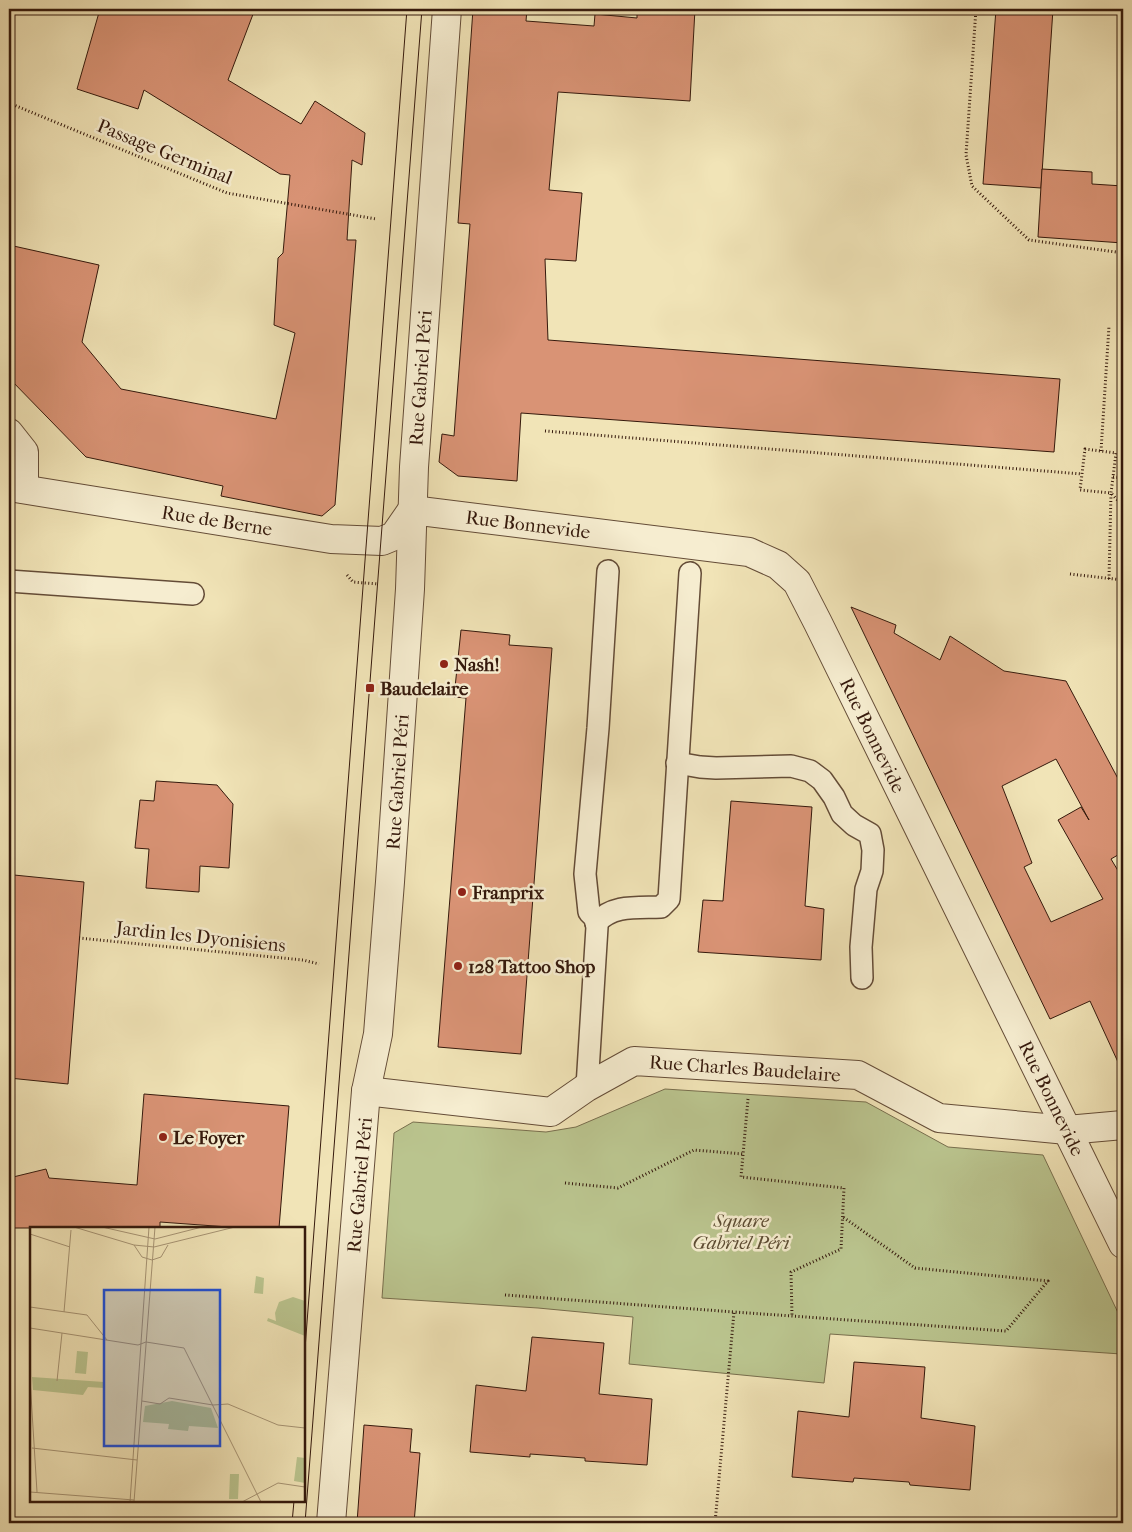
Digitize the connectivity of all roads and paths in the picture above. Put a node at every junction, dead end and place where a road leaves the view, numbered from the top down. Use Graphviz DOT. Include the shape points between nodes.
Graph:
graph roads {
  1 [pos="447,9"];
  2 [pos="976,9"];
  3 [pos="9,102"];
  4 [pos="376,219"];
  5 [pos="1123,253"];
  6 [pos="1109,326"];
  7 [pos="545,431"];
  8 [pos="9,433"];
  9 [pos="1101,451"];
  10 [pos="1082,474"];
  11 [pos="1113,477"];
  12 [pos="1123,478"];
  13 [pos="17,488"];
  14 [pos="1111,493"];
  15 [pos="1123,506"];
  16 [pos="412,510"];
  17 [pos="608,571"];
  18 [pos="690,573"];
  19 [pos="1070,574"];
  20 [pos="1109,579"];
  21 [pos="1123,580"];
  22 [pos="9,581"];
  23 [pos="193,594"];
  24 [pos="677,763"];
  25 [pos="596,922"];
  26 [pos="79,938"];
  27 [pos="319,964"];
  28 [pos="862,978"];
  29 [pos="587,1087"];
  30 [pos="366,1092"];
  31 [pos="749,1094"];
  32 [pos="1123,1126"];
  33 [pos="1067,1130"];
  34 [pos="743,1154"];
  35 [pos="565,1183"];
  36 [pos="843,1217"];
  37 [pos="1123,1244"];
  38 [pos="505,1295"];
  39 [pos="734,1312"];
  40 [pos="792,1316"];
  41 [pos="331,1523"];
  42 [pos="715,1523"];
  1 -- 16 [label="street, Rue Gabriel Péri"];
  2 -- 5 [label="path" via="966,155 972,186 1029,240"];
  3 -- 4 [label="path, Passage Germinal" via="227,193"];
  6 -- 9 [label="path"];
  7 -- 10 [label="path"];
  8 -- 13 [label="street" via="24,452"];
  9 -- 10 [label="path" via="1085,450"];
  9 -- 11 [label="path" via="1116,453"];
  10 -- 14 [label="path" via="1080,490"];
  11 -- 12 [label="path"];
  11 -- 14 [label="path"];
  13 -- 16 [label="street, Rue de Berne" via="331,539 382,541 394,536"];
  14 -- 15 [label="path"];
  14 -- 20 [label="path"];
  16 -- 30 [label="street, Rue Gabriel Péri" via="410,589 378,1034"];
  16 -- 33 [label="street, Rue Bonnevide" via="749,552 778,566 796,582"];
  17 -- 25 [label="lane" via="586,874 589,912"];
  18 -- 24 [label="lane"];
  19 -- 20 [label="path"];
  20 -- 21 [label="path"];
  22 -- 23 [label="lane"];
  24 -- 25 [label="lane" via="669,898 662,907 617,909"];
  24 -- 28 [label="lane" via="700,768 791,766 810,771 822,780 842,814 870,834 872,872 866,889"];
  25 -- 29 [label="lane"];
  26 -- 27 [label="path, Jardin les Dyonisiens"];
  29 -- 30 [label="street, Rue Charles Baudelaire" via="551,1112"];
  29 -- 33 [label="street, Rue Charles Baudelaire" via="634,1061 858,1075 939,1118"];
  30 -- 41 [label="street, Rue Gabriel Péri"];
  31 -- 34 [label="path"];
  32 -- 33 [label="street, Rue Charles Baudelaire"];
  33 -- 37 [label="street, Rue Bonnevide"];
  34 -- 35 [label="path" via="694,1150 618,1188"];
  34 -- 36 [label="path" via="741,1178 844,1188"];
  36 -- 40 [label="path" via="841,1249 791,1272"];
  36 -- 40 [label="path" via="915,1268 1048,1282 1006,1331"];
  38 -- 39 [label="path"];
  39 -- 40 [label="path"];
  39 -- 42 [label="path"];
}
